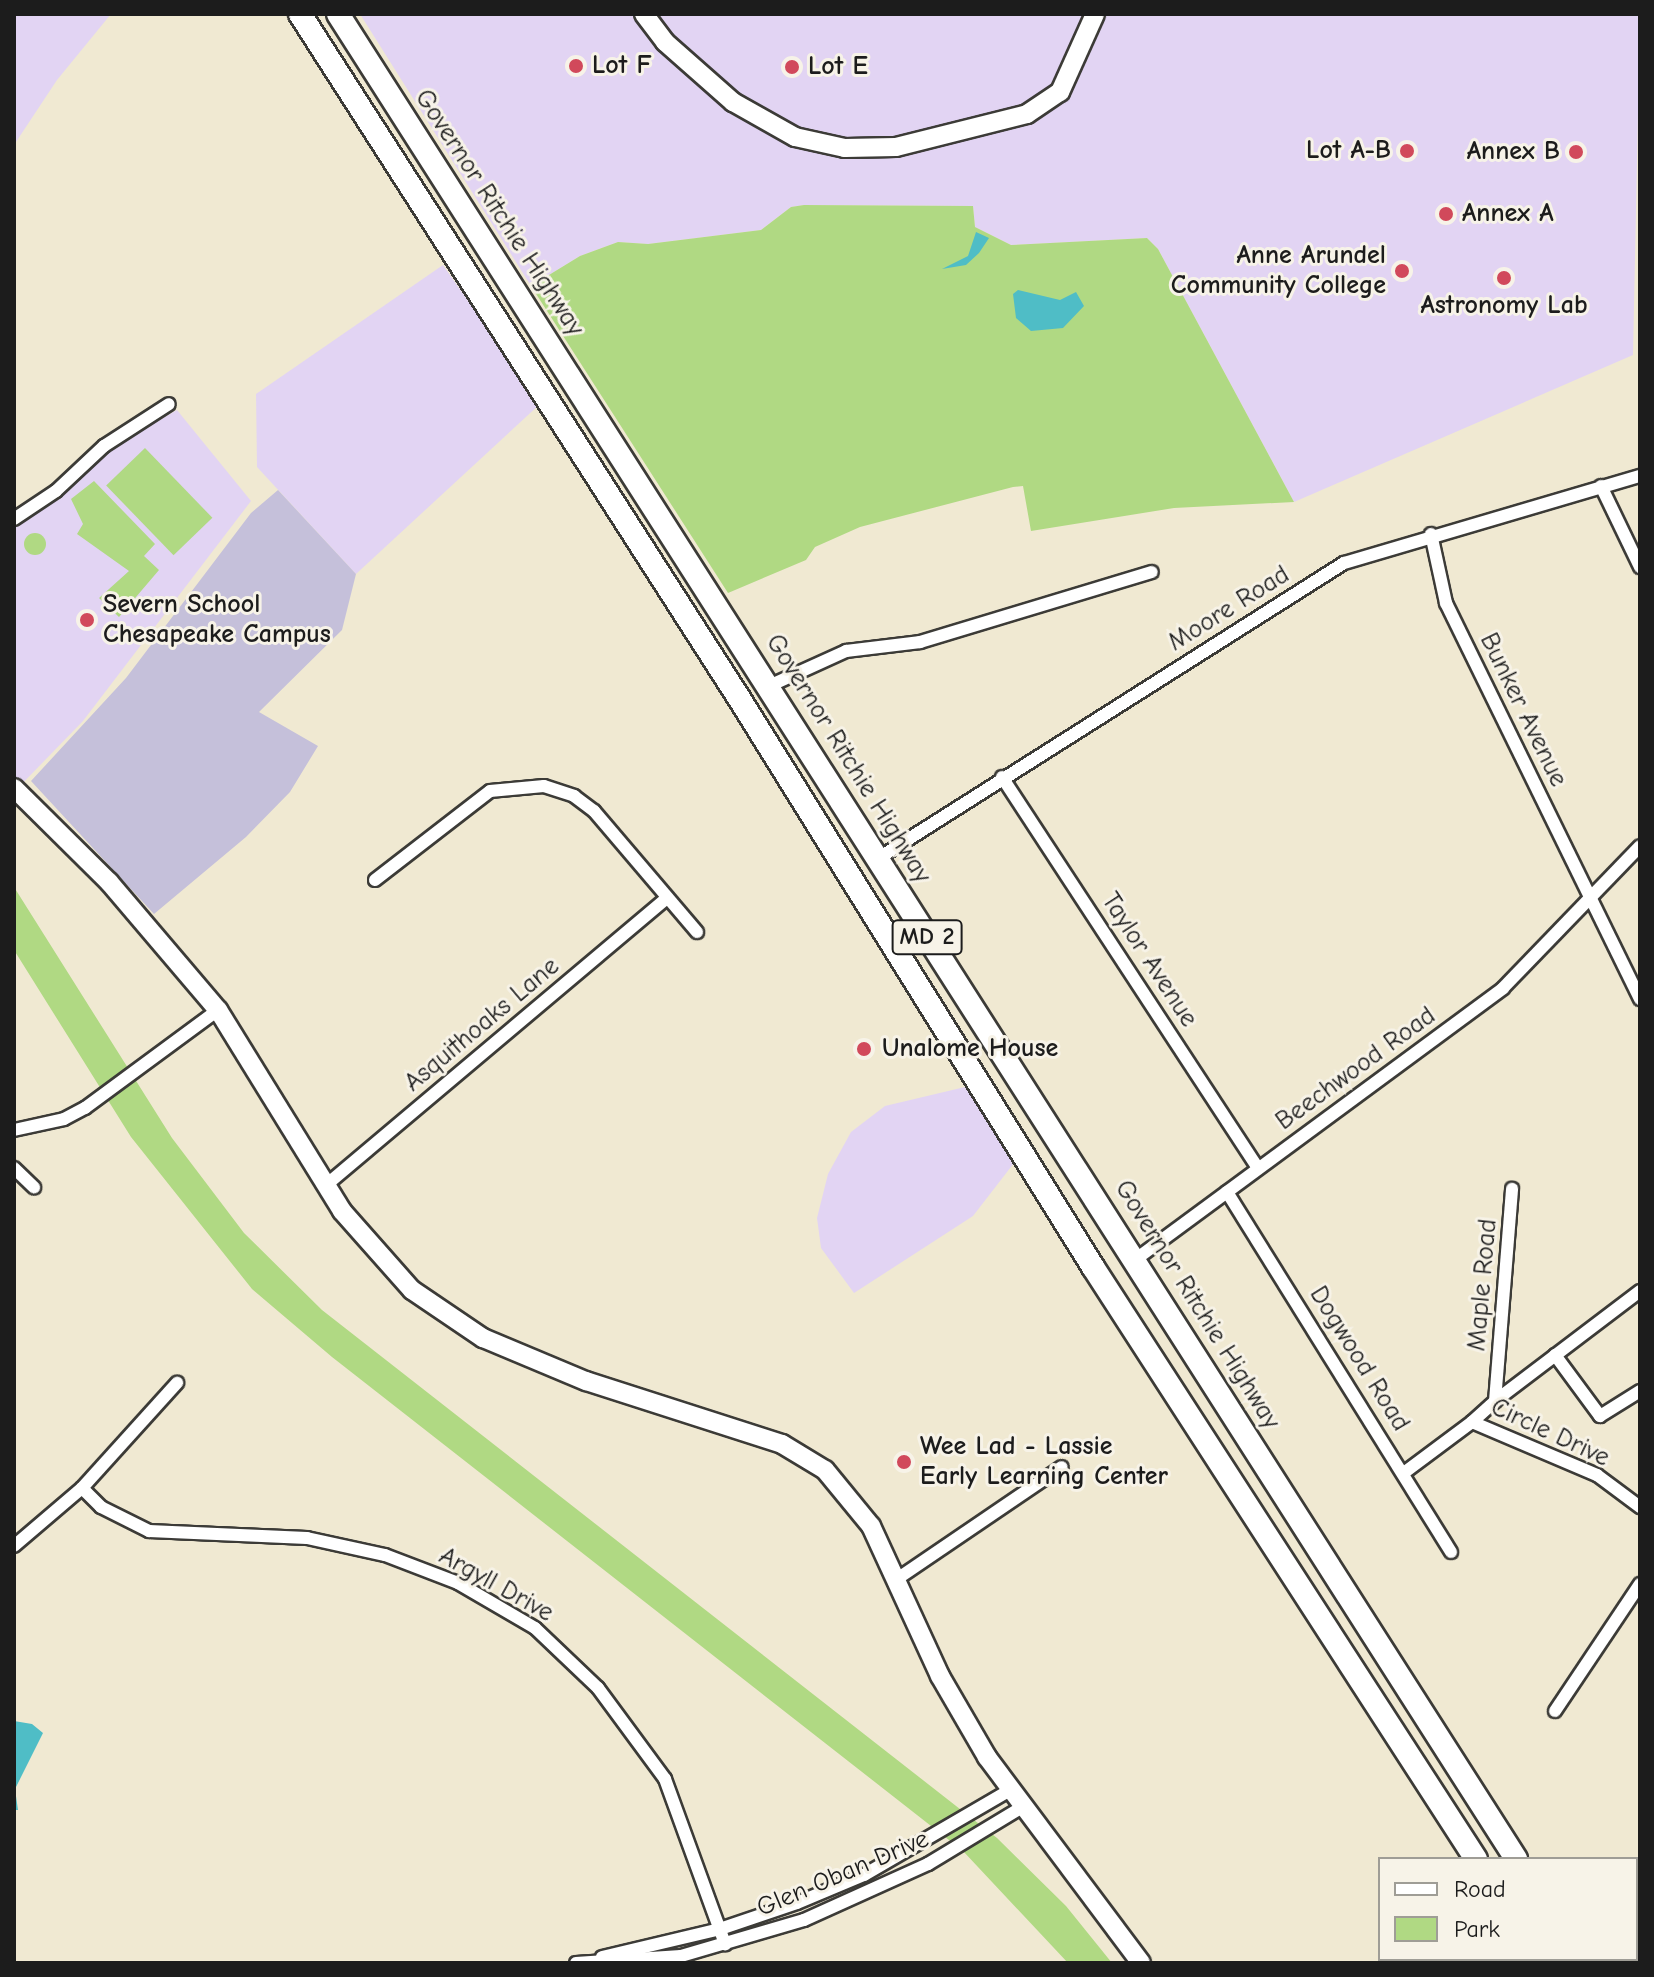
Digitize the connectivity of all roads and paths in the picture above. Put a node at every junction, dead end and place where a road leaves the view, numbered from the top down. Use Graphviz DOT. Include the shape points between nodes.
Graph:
graph roads {
  1 [pos="300,14"];
  2 [pos="338,14"];
  3 [pos="644,14"];
  4 [pos="1095,14"];
  5 [pos="169,404"];
  6 [pos="1640,476"];
  7 [pos="1601,486"];
  8 [pos="14,519"];
  9 [pos="1431,534"];
  10 [pos="1640,567"];
  11 [pos="1152,572"];
  12 [pos="769,686"];
  13 [pos="805,746"];
  14 [pos="779,762"];
  15 [pos="1002,777"];
  16 [pos="14,788"];
  17 [pos="14,798"];
  18 [pos="39,811"];
  19 [pos="1640,846"];
  20 [pos="877,859"];
  21 [pos="375,880"];
  22 [pos="667,898"];
  23 [pos="1590,900"];
  24 [pos="697,932"];
  25 [pos="1640,999"];
  26 [pos="218,1010"];
  27 [pos="14,1130"];
  28 [pos="14,1168"];
  29 [pos="1258,1168"];
  30 [pos="325,1186"];
  31 [pos="34,1187"];
  32 [pos="1512,1189"];
  33 [pos="1227,1192"];
  34 [pos="1136,1259"];
  35 [pos="1640,1291"];
  36 [pos="1555,1355"];
  37 [pos="177,1383"];
  38 [pos="1640,1391"];
  39 [pos="1495,1401"];
  40 [pos="1472,1422"];
  41 [pos="1062,1467"];
  42 [pos="1269,1472"];
  43 [pos="1405,1472"];
  44 [pos="1237,1486"];
  45 [pos="82,1488"];
  46 [pos="1640,1507"];
  47 [pos="14,1546"];
  48 [pos="1451,1552"];
  49 [pos="897,1579"];
  50 [pos="1640,1584"];
  51 [pos="1555,1711"];
  52 [pos="1010,1790"];
  53 [pos="1022,1807"];
  54 [pos="1475,1857"];
  55 [pos="1515,1857"];
  56 [pos="864,1875"];
  57 [pos="871,1890"];
  58 [pos="797,1903"];
  59 [pos="804,1920"];
  60 [pos="720,1929"];
  61 [pos="725,1944"];
  62 [pos="575,1963"];
  63 [pos="1141,1963"];
  1 -- 14 [label="highway, MD 2"];
  2 -- 12 [label="highway, Governor Ritchie Highway / MD 2"];
  3 -- 4 [label="street" via="665,42 733,102 795,137 845,148 896,147 1027,114 1060,92"];
  5 -- 8 [label="street" via="76,467 56,491"];
  6 -- 7 [label="street, Moore Road"];
  7 -- 9 [label="street, Moore Road"];
  7 -- 10 [label="street"];
  9 -- 15 [label="street, Moore Road" via="1344,563"];
  9 -- 23 [label="street, Bunker Avenue" via="1446,603"];
  11 -- 12 [label="street" via="920,642 846,651"];
  12 -- 13 [label="highway, Governor Ritchie Highway / MD 2"];
  13 -- 14 [label="highway"];
  13 -- 20 [label="highway, Governor Ritchie Highway / MD 2"];
  14 -- 44 [label="highway, MD 2" via="1093,1267"];
  15 -- 20 [label="street, Moore Road"];
  15 -- 29 [label="street, Taylor Avenue"];
  16 -- 18 [label="street"];
  17 -- 18 [label="street"];
  18 -- 26 [label="street" via="149,927"];
  19 -- 23 [label="street, Beechwood Road"];
  20 -- 34 [label="highway, Governor Ritchie Highway / MD 2"];
  21 -- 22 [label="street" via="490,791 544,786 574,796 594,811"];
  22 -- 24 [label="street"];
  22 -- 30 [label="street, Asquithoaks Lane"];
  23 -- 25 [label="street, Bunker Avenue"];
  23 -- 29 [label="street, Beechwood Road" via="1503,988"];
  26 -- 27 [label="street" via="85,1108 64,1119"];
  26 -- 30 [label="street"];
  28 -- 31 [label="street"];
  29 -- 33 [label="street, Beechwood Road"];
  30 -- 49 [label="street" via="402,1280 450,1320 586,1381 782,1444 825,1470 861,1509"];
  32 -- 39 [label="street, Maple Road"];
  33 -- 34 [label="street, Beechwood Road"];
  33 -- 43 [label="street, Dogwood Road"];
  34 -- 42 [label="highway, Governor Ritchie Highway / MD 2"];
  35 -- 36 [label="street"];
  36 -- 38 [label="street" via="1600,1416"];
  36 -- 39 [label="street"];
  37 -- 45 [label="street"];
  39 -- 40 [label="street"];
  40 -- 43 [label="street, Circle Drive"];
  40 -- 46 [label="street, Circle Drive" via="1597,1475"];
  41 -- 49 [label="street"];
  42 -- 44 [label="highway"];
  42 -- 55 [label="highway, Governor Ritchie Highway / MD 2"];
  43 -- 48 [label="street, Dogwood Road"];
  44 -- 54 [label="highway, MD 2"];
  45 -- 47 [label="street"];
  45 -- 60 [label="street, Argyll Drive" via="101,1507 149,1531 307,1538 385,1555 458,1583 535,1628 583,1671 665,1779"];
  49 -- 52 [label="street" via="941,1677"];
  50 -- 51 [label="street"];
  52 -- 53 [label="street"];
  52 -- 56 [label="street, Glen Oban Drive"];
  53 -- 57 [label="street, Glen Oban Drive" via="928,1864"];
  53 -- 63 [label="street"];
  56 -- 57 [label="street"];
  56 -- 58 [label="street, Glen Oban Drive"];
  57 -- 59 [label="street, Glen Oban Drive"];
  58 -- 59 [label="street"];
  58 -- 60 [label="street, Glen Oban Drive"];
  59 -- 61 [label="street, Glen Oban Drive"];
  60 -- 61 [label="street, Argyll Drive"];
  60 -- 62 [label="street, Glen Oban Drive"];
  61 -- 62 [label="street, Glen Oban Drive" via="681,1956"];
}
